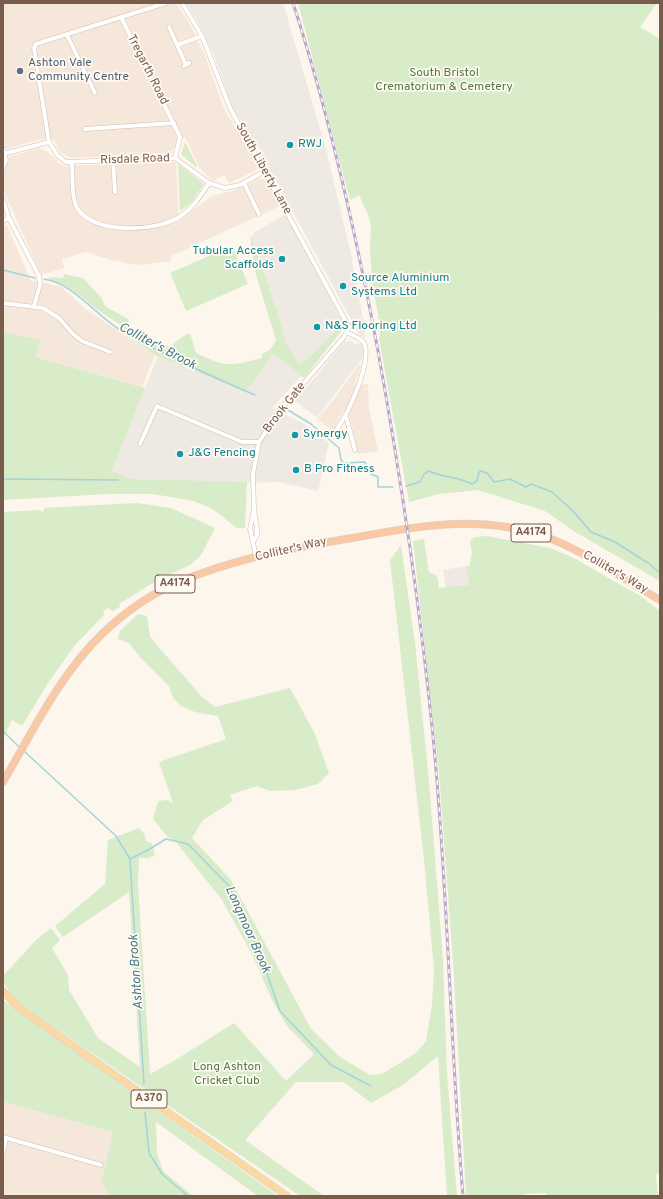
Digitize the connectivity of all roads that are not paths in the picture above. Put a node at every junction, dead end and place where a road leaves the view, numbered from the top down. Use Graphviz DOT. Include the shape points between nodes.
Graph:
graph roads {
  1 [pos="166,3"];
  2 [pos="182,3"];
  3 [pos="121,17"];
  4 [pos="169,27"];
  5 [pos="67,35"];
  6 [pos="202,36"];
  7 [pos="177,45"];
  8 [pos="187,64"];
  9 [pos="95,93"];
  10 [pos="174,123"];
  11 [pos="85,129"];
  12 [pos="49,142"];
  13 [pos="3,149"];
  14 [pos="4,154"];
  15 [pos="175,158"];
  16 [pos="113,160"];
  17 [pos="72,163"];
  18 [pos="3,168"];
  19 [pos="265,171"];
  20 [pos="209,183"];
  21 [pos="244,183"];
  22 [pos="115,192"];
  23 [pos="3,199"];
  24 [pos="259,214"];
  25 [pos="10,218"];
  26 [pos="3,221"];
  27 [pos="3,302"];
  28 [pos="34,306"];
  29 [pos="348,333"];
  30 [pos="110,352"];
  31 [pos="346,416"];
  32 [pos="337,429"];
  33 [pos="259,442"];
  34 [pos="140,444"];
  35 [pos="355,450"];
  36 [pos="256,558"];
  37 [pos="660,600"];
  38 [pos="3,782"];
  39 [pos="3,991"];
  40 [pos="5,1137"];
  41 [pos="3,1153"];
  42 [pos="91,1155"];
  43 [pos="90,1161"];
  44 [pos="101,1165"];
  45 [pos="287,1196"];
  1 -- 3 [label="street"];
  2 -- 6 [label="street, South Liberty Lane"];
  3 -- 5 [label="street"];
  3 -- 10 [label="street, Tregarth Road"];
  4 -- 7 [label="street"];
  5 -- 9 [label="street"];
  5 -- 12 [label="street" via="38,43 34,48"];
  6 -- 7 [label="street"];
  6 -- 19 [label="street, South Liberty Lane" via="230,108"];
  7 -- 8 [label="street"];
  10 -- 11 [label="street, Tregarth Road"];
  10 -- 15 [label="street, Tregarth Road" via="180,139"];
  12 -- 14 [label="street"];
  12 -- 17 [label="street" via="62,160"];
  13 -- 14 [label="street"];
  14 -- 18 [label="street" via="6,160"];
  15 -- 16 [label="street, Risdale Road"];
  15 -- 20 [label="street, Risdale Road"];
  16 -- 17 [label="street, Risdale Road"];
  16 -- 22 [label="street"];
  17 -- 20 [label="street" via="76,205 79,210 88,218 115,227 151,227 176,219 194,204"];
  19 -- 21 [label="street, Risdale Road"];
  19 -- 29 [label="street, South Liberty Lane" via="349,327"];
  20 -- 21 [label="street, Risdale Road" via="232,188"];
  21 -- 24 [label="street"];
  23 -- 25 [label="street"];
  25 -- 26 [label="street"];
  25 -- 28 [label="street" via="39,276 40,285"];
  27 -- 28 [label="street"];
  28 -- 30 [label="street" via="52,313 82,341"];
  29 -- 31 [label="street" via="365,344 365,356 358,386"];
  29 -- 33 [label="street, Brook Gate" via="281,409"];
  31 -- 32 [label="street"];
  31 -- 35 [label="street"];
  33 -- 34 [label="street, Brook Gate" via="242,442 157,406"];
  33 -- 36 [label="street" via="253,474 256,535 253,542"];
  36 -- 37 [label="highway, Colliter's Way / A4174" via="308,545 375,534 453,524 481,525 540,535 584,555"];
  36 -- 38 [label="highway, Colliter's Way / A4174" via="177,583 126,613 102,633 61,684"];
  39 -- 45 [label="main road, A370" via="18,1007"];
  40 -- 41 [label="street"];
  40 -- 43 [label="street"];
  42 -- 43 [label="street"];
  43 -- 44 [label="street"];
}
